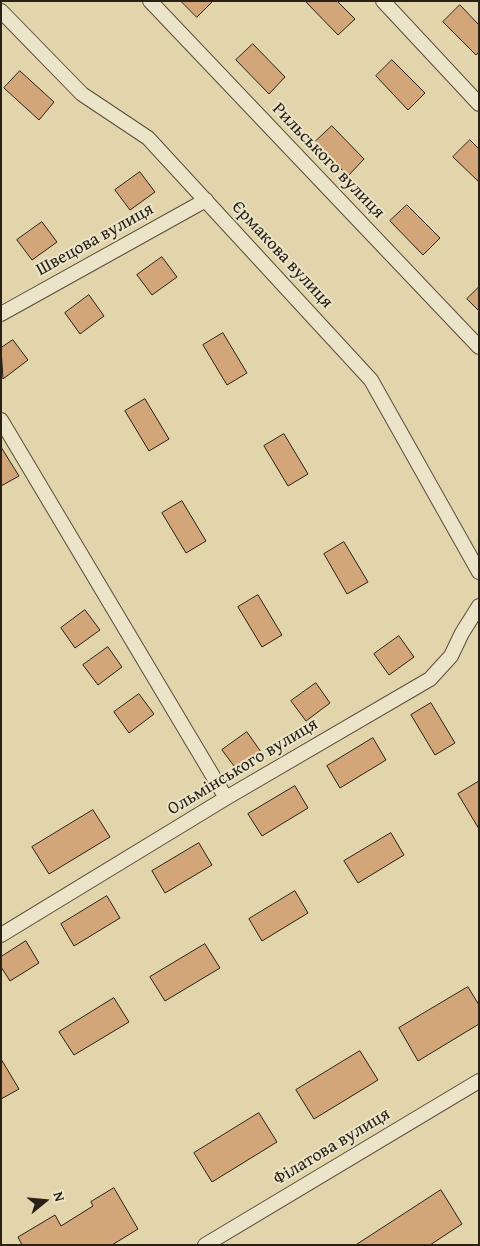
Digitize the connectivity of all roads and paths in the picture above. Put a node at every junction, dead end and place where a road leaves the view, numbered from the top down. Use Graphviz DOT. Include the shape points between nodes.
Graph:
graph roads {
  1 [pos="150,1"];
  2 [pos="383,1"];
  3 [pos="1,11"];
  4 [pos="479,104"];
  5 [pos="206,200"];
  6 [pos="1,314"];
  7 [pos="479,348"];
  8 [pos="1,420"];
  9 [pos="479,572"];
  10 [pos="479,606"];
  11 [pos="226,798"];
  12 [pos="1,935"];
  13 [pos="479,1081"];
  14 [pos="205,1245"];
  1 -- 7 [label="street, Рильського вулиця"];
  2 -- 4 [label="street"];
  3 -- 5 [label="street, Єрмакова вулиця" via="82,94 148,138"];
  5 -- 6 [label="street, Швецова вулиця"];
  5 -- 9 [label="street, Єрмакова вулиця" via="371,380"];
  8 -- 11 [label="street"];
  10 -- 11 [label="street, Ольмінського вулиця" via="451,656 430,679"];
  11 -- 12 [label="street, Ольмінського вулиця"];
  13 -- 14 [label="street, Філатова вулиця"];
}
